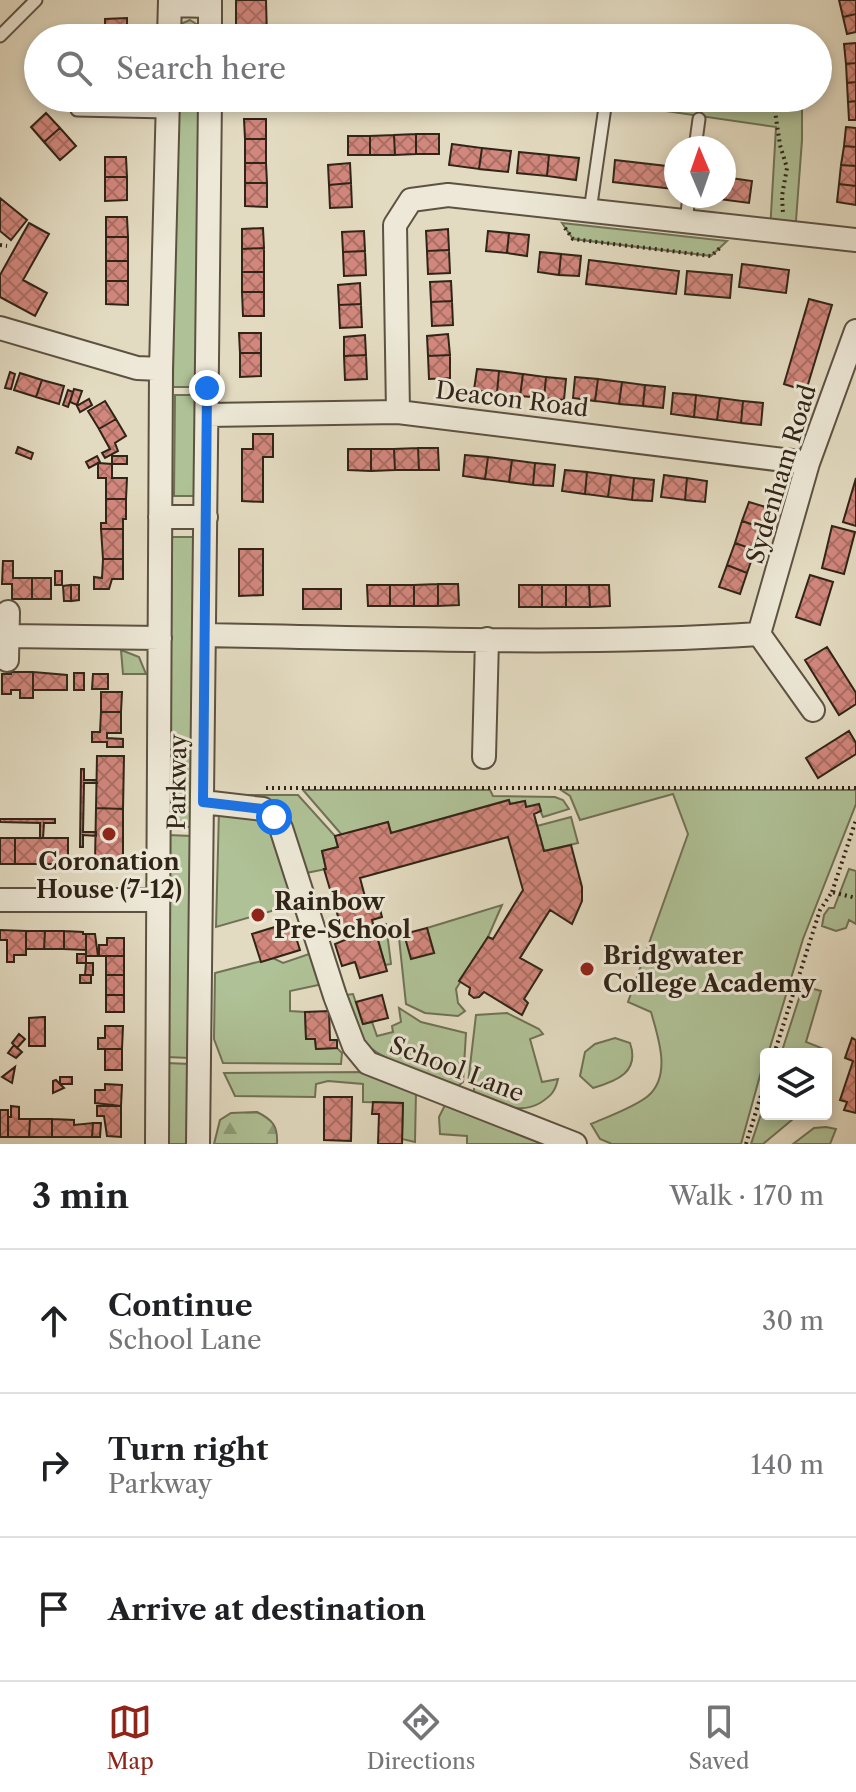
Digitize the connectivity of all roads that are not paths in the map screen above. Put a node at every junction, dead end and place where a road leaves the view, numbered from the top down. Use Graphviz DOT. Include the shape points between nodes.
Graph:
graph roads {
  1 [pos="36,0"];
  2 [pos="170,2"];
  3 [pos="210,3"];
  4 [pos="169,24"];
  5 [pos="210,24"];
  6 [pos="0,36"];
  7 [pos="168,112"];
  8 [pos="210,112"];
  9 [pos="604,112"];
  10 [pos="699,119"];
  11 [pos="697,136"];
  12 [pos="688,208"];
  13 [pos="590,211"];
  14 [pos="686,222"];
  15 [pos="856,240"];
  16 [pos="0,328"];
  17 [pos="856,331"];
  18 [pos="161,369"];
  19 [pos="398,412"];
  20 [pos="207,415"];
  21 [pos="808,463"];
  22 [pos="160,517"];
  23 [pos="206,517"];
  24 [pos="8,612"];
  25 [pos="759,634"];
  26 [pos="205,635"];
  27 [pos="8,636"];
  28 [pos="160,638"];
  29 [pos="487,639"];
  30 [pos="7,660"];
  31 [pos="813,710"];
  32 [pos="484,757"];
  33 [pos="203,802"];
  34 [pos="0,900"];
  35 [pos="158,900"];
  36 [pos="157,1144"];
  37 [pos="198,1144"];
  38 [pos="575,1144"];
  1 -- 6 [label="lane"];
  2 -- 3 [label="street"];
  2 -- 4 [label="street"];
  3 -- 5 [label="street"];
  7 -- 18 [label="street, Parkway"];
  8 -- 20 [label="street, Parkway"];
  9 -- 13 [label="lane"];
  10 -- 11 [label="lane"];
  12 -- 14 [label="lane"];
  13 -- 14 [label="street"];
  13 -- 19 [label="street" via="448,195 411,200 395,225"];
  14 -- 15 [label="street"];
  16 -- 18 [label="street" via="137,368"];
  17 -- 21 [label="street, Sydenham Road"];
  18 -- 22 [label="street, Parkway"];
  19 -- 20 [label="street, Deacon Road"];
  19 -- 21 [label="street, Deacon Road"];
  20 -- 23 [label="street, Parkway"];
  21 -- 25 [label="street, Sydenham Road"];
  22 -- 23 [label="street"];
  22 -- 28 [label="street, Parkway"];
  23 -- 26 [label="street, Parkway"];
  24 -- 27 [label="street"];
  25 -- 29 [label="street"];
  25 -- 31 [label="street"];
  26 -- 29 [label="street"];
  26 -- 33 [label="street, Parkway"];
  27 -- 28 [label="street"];
  27 -- 30 [label="street"];
  28 -- 35 [label="street, Parkway"];
  29 -- 32 [label="street"];
  33 -- 37 [label="street, Parkway"];
  33 -- 38 [label="street, School Lane" via="263,809 281,828 335,996 354,1046 368,1063"];
  34 -- 35 [label="street"];
  35 -- 36 [label="street, Parkway"];
}
